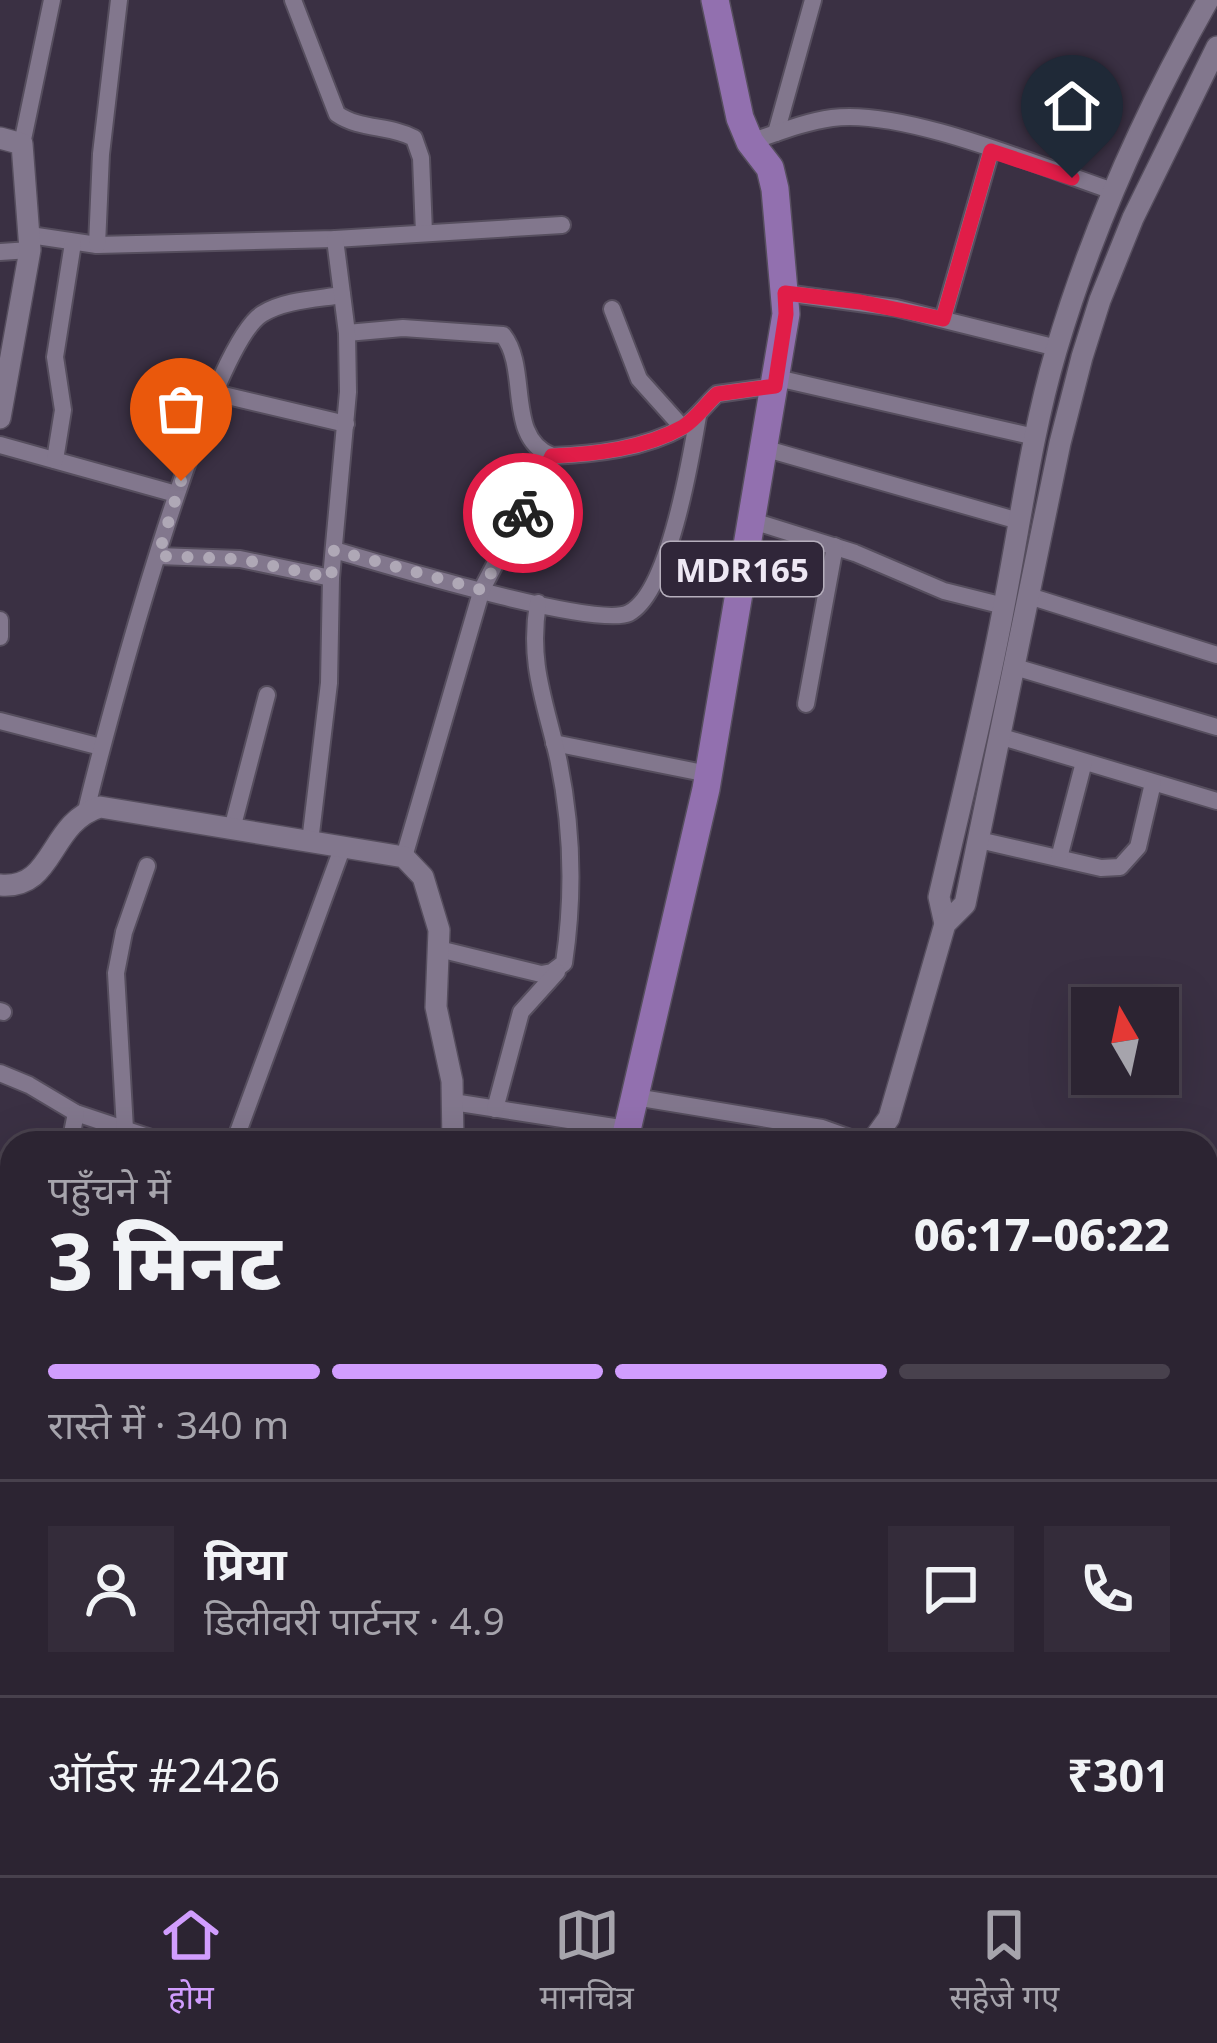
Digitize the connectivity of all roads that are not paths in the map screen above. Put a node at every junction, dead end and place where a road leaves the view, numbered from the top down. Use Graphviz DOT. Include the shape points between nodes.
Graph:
graph roads {
  1 [pos="52,0"];
  2 [pos="119,0"];
  3 [pos="293,0"];
  4 [pos="715,0"];
  5 [pos="813,0"];
  6 [pos="1208,0"];
  7 [pos="1217,47"];
  8 [pos="763,138"];
  9 [pos="11,141"];
  10 [pos="991,151"];
  11 [pos="1113,191"];
  12 [pos="562,225"];
  13 [pos="424,233"];
  14 [pos="335,238"];
  15 [pos="30,243"];
  16 [pos="73,243"];
  17 [pos="97,245"];
  18 [pos="0,253"];
  19 [pos="785,293"];
  20 [pos="342,295"];
  21 [pos="612,309"];
  22 [pos="943,319"];
  23 [pos="347,333"];
  24 [pos="1057,348"];
  25 [pos="4,382"];
  26 [pos="776,382"];
  27 [pos="215,393"];
  28 [pos="0,418"];
  29 [pos="690,421"];
  30 [pos="346,424"];
  31 [pos="1035,437"];
  32 [pos="0,445"];
  33 [pos="763,448"];
  34 [pos="552,456"];
  35 [pos="55,460"];
  36 [pos="176,494"];
  37 [pos="750,520"];
  38 [pos="1019,521"];
  39 [pos="835,546"];
  40 [pos="334,550"];
  41 [pos="158,556"];
  42 [pos="331,578"];
  43 [pos="482,590"];
  44 [pos="1029,596"];
  45 [pos="538,603"];
  46 [pos="1004,606"];
  47 [pos="0,620"];
  48 [pos="0,638"];
  49 [pos="1217,655"];
  50 [pos="1015,667"];
  51 [pos="268,695"];
  52 [pos="806,704"];
  53 [pos="0,721"];
  54 [pos="1217,727"];
  55 [pos="1002,736"];
  56 [pos="554,743"];
  57 [pos="101,747"];
  58 [pos="1084,762"];
  59 [pos="708,774"];
  60 [pos="1153,783"];
  61 [pos="1217,801"];
  62 [pos="86,811"];
  63 [pos="232,829"];
  64 [pos="980,840"];
  65 [pos="310,842"];
  66 [pos="343,846"];
  67 [pos="404,857"];
  68 [pos="1059,858"];
  69 [pos="147,866"];
  70 [pos="0,885"];
  71 [pos="945,924"];
  72 [pos="439,949"];
  73 [pos="561,968"];
  74 [pos="0,1073"];
  75 [pos="635,1097"];
  76 [pos="453,1102"];
  77 [pos="495,1109"];
  78 [pos="76,1113"];
  79 [pos="124,1129"];
  80 [pos="72,1131"];
  81 [pos="130,1131"];
  82 [pos="238,1131"];
  83 [pos="453,1131"];
  84 [pos="601,1131"];
  85 [pos="626,1131"];
  86 [pos="831,1131"];
  87 [pos="878,1131"];
  1 -- 9 [label="street"];
  2 -- 17 [label="street"];
  3 -- 13 [label="street" via="337,114 414,138"];
  4 -- 8 [label="main road, MDR165" via="733,96"];
  5 -- 8 [label="street"];
  6 -- 11 [label="street"];
  7 -- 44 [label="street" via="1100,300"];
  8 -- 10 [label="street" via="834,117 868,117"];
  8 -- 19 [label="main road, MDR165"];
  9 -- 15 [label="street"];
  10 -- 11 [label="street"];
  10 -- 22 [label="street"];
  11 -- 24 [label="street"];
  12 -- 13 [label="street"];
  13 -- 14 [label="street"];
  14 -- 17 [label="street"];
  14 -- 20 [label="street"];
  15 -- 16 [label="street"];
  15 -- 18 [label="street"];
  15 -- 25 [label="street"];
  16 -- 17 [label="street"];
  16 -- 35 [label="street" via="55,357 63,410"];
  19 -- 22 [label="street"];
  19 -- 26 [label="main road, MDR165"];
  20 -- 23 [label="street"];
  20 -- 27 [label="street" via="262,314"];
  21 -- 29 [label="street" via="640,379"];
  22 -- 24 [label="street"];
  23 -- 30 [label="street"];
  23 -- 34 [label="street" via="503,335 528,436"];
  24 -- 31 [label="street"];
  25 -- 28 [label="street"];
  26 -- 29 [label="street" via="717,394"];
  26 -- 31 [label="street"];
  26 -- 33 [label="main road, MDR165"];
  27 -- 30 [label="street"];
  27 -- 36 [label="street"];
  29 -- 34 [label="street" via="629,446"];
  29 -- 45 [label="street" via="683,502 636,607 610,617"];
  30 -- 40 [label="street"];
  31 -- 38 [label="street"];
  32 -- 35 [label="street"];
  33 -- 37 [label="main road, MDR165"];
  33 -- 38 [label="street"];
  34 -- 43 [label="street"];
  35 -- 36 [label="street"];
  36 -- 41 [label="street"];
  37 -- 39 [label="street"];
  37 -- 59 [label="main road, MDR165"];
  38 -- 46 [label="street"];
  39 -- 46 [label="street"];
  39 -- 52 [label="street"];
  40 -- 42 [label="street"];
  40 -- 43 [label="street"];
  41 -- 42 [label="street" via="240,559"];
  41 -- 57 [label="street"];
  42 -- 65 [label="street" via="329,683"];
  43 -- 45 [label="street"];
  43 -- 67 [label="street"];
  44 -- 49 [label="street"];
  44 -- 50 [label="street"];
  45 -- 56 [label="street" via="533,650"];
  46 -- 71 [label="street" via="939,896"];
  47 -- 48 [label="street"];
  50 -- 54 [label="street"];
  50 -- 55 [label="street"];
  51 -- 63 [label="street"];
  53 -- 57 [label="street"];
  55 -- 58 [label="street"];
  55 -- 64 [label="street"];
  56 -- 59 [label="street"];
  56 -- 73 [label="street" via="572,887"];
  57 -- 62 [label="street"];
  58 -- 60 [label="street"];
  58 -- 68 [label="street"];
  59 -- 75 [label="main road, MDR165"];
  60 -- 61 [label="street"];
  60 -- 68 [label="street" via="1138,847 1126,863 1111,868"];
  62 -- 63 [label="street" via="120,808"];
  62 -- 70 [label="street" via="32,881"];
  63 -- 65 [label="street"];
  64 -- 68 [label="street"];
  64 -- 71 [label="street" via="965,904"];
  65 -- 66 [label="street"];
  66 -- 67 [label="street"];
  66 -- 82 [label="street"];
  67 -- 72 [label="street" via="429,891"];
  69 -- 79 [label="street" via="116,973"];
  71 -- 87 [label="street" via="889,1118"];
  72 -- 73 [label="street" via="541,974"];
  72 -- 76 [label="street" via="436,1006"];
  73 -- 77 [label="street" via="520,1012"];
  74 -- 78 [label="street"];
  75 -- 85 [label="main road, MDR165"];
  75 -- 86 [label="street"];
  76 -- 77 [label="street"];
  76 -- 83 [label="street"];
  77 -- 84 [label="street"];
  78 -- 79 [label="street"];
  78 -- 80 [label="street"];
  79 -- 81 [label="street"];
}
